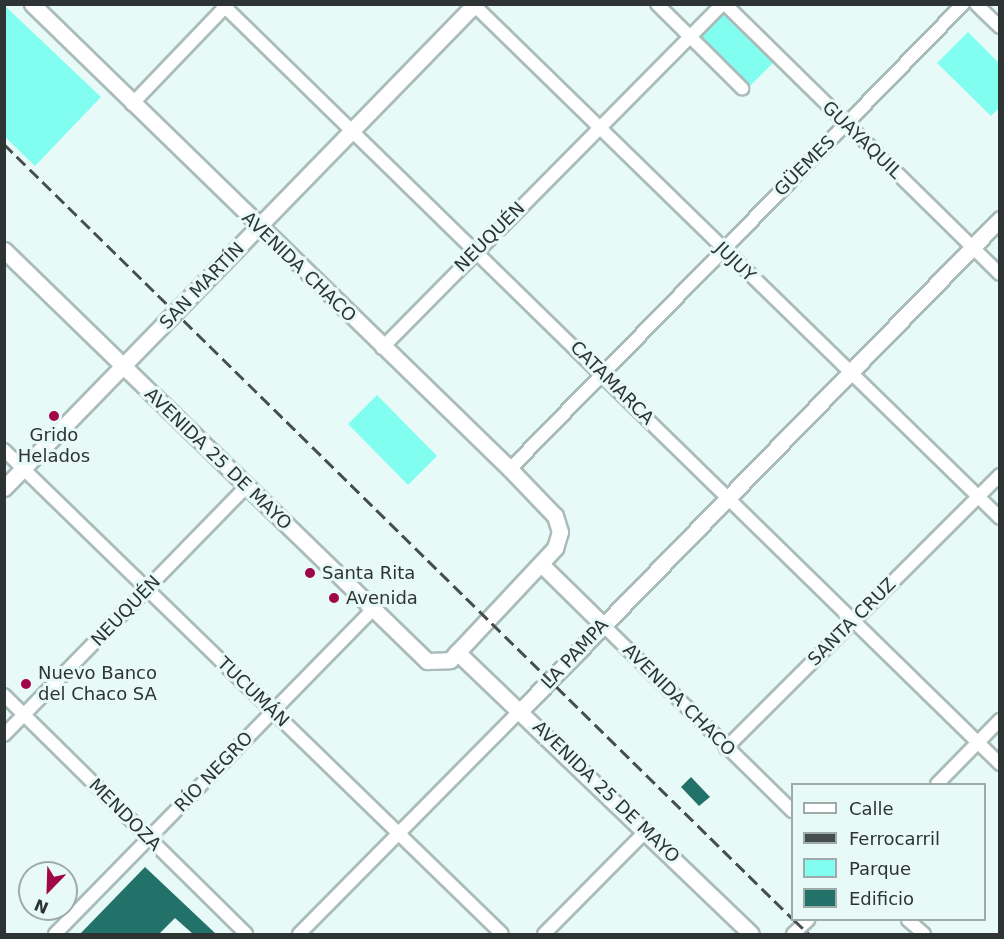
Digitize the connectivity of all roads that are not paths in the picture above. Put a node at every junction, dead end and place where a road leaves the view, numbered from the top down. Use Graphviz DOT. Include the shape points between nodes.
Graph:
graph roads {
  1 [pos="32,4"];
  2 [pos="657,4"];
  3 [pos="723,4"];
  4 [pos="963,4"];
  5 [pos="976,4"];
  6 [pos="474,5"];
  7 [pos="225,6"];
  8 [pos="999,27"];
  9 [pos="690,37"];
  10 [pos="742,88"];
  11 [pos="132,104"];
  12 [pos="846,124"];
  13 [pos="599,127"];
  14 [pos="352,130"];
  15 [pos="999,219"];
  16 [pos="258,228"];
  17 [pos="972,247"];
  18 [pos="4,250"];
  19 [pos="722,250"];
  20 [pos="477,251"];
  21 [pos="999,274"];
  22 [pos="382,348"];
  23 [pos="124,366"];
  24 [pos="850,373"];
  25 [pos="603,375"];
  26 [pos="4,450"];
  27 [pos="24,469"];
  28 [pos="510,469"];
  29 [pos="999,475"];
  30 [pos="247,486"];
  31 [pos="4,488"];
  32 [pos="978,497"];
  33 [pos="728,498"];
  34 [pos="999,518"];
  35 [pos="541,564"];
  36 [pos="147,589"];
  37 [pos="373,609"];
  38 [pos="853,621"];
  39 [pos="602,624"];
  40 [pos="457,652"];
  41 [pos="4,696"];
  42 [pos="521,710"];
  43 [pos="273,711"];
  44 [pos="24,715"];
  45 [pos="999,720"];
  46 [pos="4,735"];
  47 [pos="978,742"];
  48 [pos="726,748"];
  49 [pos="999,764"];
  50 [pos="938,783"];
  51 [pos="791,810"];
  52 [pos="646,831"];
  53 [pos="399,835"];
  54 [pos="149,838"];
  55 [pos="807,921"];
  56 [pos="909,921"];
  57 [pos="55,934"];
  58 [pos="246,934"];
  59 [pos="299,934"];
  60 [pos="502,934"];
  61 [pos="544,934"];
  62 [pos="752,934"];
  63 [pos="793,934"];
  64 [pos="924,934"];
  1 -- 11 [label="street, AVENIDA CHACO"];
  2 -- 9 [label="street"];
  3 -- 9 [label="street, NEUQUÉN"];
  3 -- 12 [label="street, GUAYAQUIL"];
  4 -- 12 [label="street, GÜEMES"];
  5 -- 8 [label="street"];
  6 -- 13 [label="street, JUJUY"];
  6 -- 14 [label="street, SAN MARTÍN"];
  7 -- 11 [label="street"];
  7 -- 14 [label="street, CATAMARCA"];
  9 -- 10 [label="street"];
  9 -- 13 [label="street, NEUQUÉN"];
  11 -- 16 [label="street, AVENIDA CHACO"];
  12 -- 17 [label="street, GUAYAQUIL"];
  12 -- 19 [label="street, GÜEMES"];
  13 -- 19 [label="street, JUJUY"];
  13 -- 20 [label="street, NEUQUÉN"];
  14 -- 16 [label="street, SAN MARTÍN"];
  14 -- 20 [label="street, CATAMARCA"];
  15 -- 17 [label="street, LA PAMPA"];
  16 -- 22 [label="street, AVENIDA CHACO"];
  16 -- 23 [label="street, SAN MARTÍN"];
  17 -- 21 [label="street, GUAYAQUIL"];
  17 -- 24 [label="street, LA PAMPA"];
  18 -- 23 [label="street, AVENIDA 25 DE MAYO"];
  19 -- 24 [label="street, JUJUY"];
  19 -- 25 [label="street"];
  20 -- 22 [label="street, NEUQUÉN"];
  20 -- 25 [label="street, CATAMARCA"];
  22 -- 28 [label="street, AVENIDA CHACO"];
  23 -- 27 [label="street, SAN MARTÍN"];
  23 -- 30 [label="street, AVENIDA 25 DE MAYO"];
  24 -- 32 [label="street, JUJUY"];
  24 -- 33 [label="street, LA PAMPA"];
  25 -- 28 [label="street"];
  25 -- 33 [label="street, CATAMARCA"];
  26 -- 27 [label="street, TUCUMÁN"];
  27 -- 31 [label="street, SAN MARTÍN"];
  27 -- 36 [label="street, TUCUMÁN"];
  28 -- 35 [label="street, AVENIDA CHACO" via="555,516 560,532 555,548"];
  29 -- 32 [label="street, SANTA CRUZ"];
  30 -- 36 [label="street, NEUQUÉN"];
  30 -- 37 [label="street, AVENIDA 25 DE MAYO"];
  32 -- 34 [label="street, JUJUY"];
  32 -- 38 [label="street, SANTA CRUZ"];
  33 -- 38 [label="street, CATAMARCA"];
  33 -- 39 [label="street, LA PAMPA"];
  35 -- 39 [label="street, AVENIDA CHACO"];
  35 -- 40 [label="street"];
  36 -- 43 [label="street, TUCUMÁN"];
  36 -- 44 [label="street, NEUQUÉN"];
  37 -- 40 [label="street, AVENIDA 25 DE MAYO" via="420,656 434,663 450,660"];
  37 -- 43 [label="street, RÍO NEGRO"];
  38 -- 47 [label="street, CATAMARCA"];
  38 -- 48 [label="street, SANTA CRUZ"];
  39 -- 42 [label="street, LA PAMPA"];
  39 -- 48 [label="street, AVENIDA CHACO"];
  40 -- 42 [label="street, AVENIDA 25 DE MAYO"];
  41 -- 44 [label="street, MENDOZA"];
  42 -- 52 [label="street, AVENIDA 25 DE MAYO"];
  42 -- 53 [label="street, LA PAMPA"];
  43 -- 53 [label="street, TUCUMÁN"];
  43 -- 54 [label="street, RÍO NEGRO"];
  44 -- 46 [label="street, NEUQUÉN"];
  44 -- 54 [label="street, MENDOZA"];
  45 -- 47 [label="street"];
  47 -- 49 [label="street, CATAMARCA"];
  47 -- 50 [label="street"];
  48 -- 51 [label="street, AVENIDA CHACO"];
  52 -- 61 [label="street"];
  52 -- 62 [label="street, AVENIDA 25 DE MAYO"];
  53 -- 59 [label="street, LA PAMPA"];
  53 -- 60 [label="street, TUCUMÁN"];
  54 -- 57 [label="street, RÍO NEGRO"];
  54 -- 58 [label="street, MENDOZA"];
  55 -- 63 [label="street"];
  56 -- 64 [label="street"];
}
